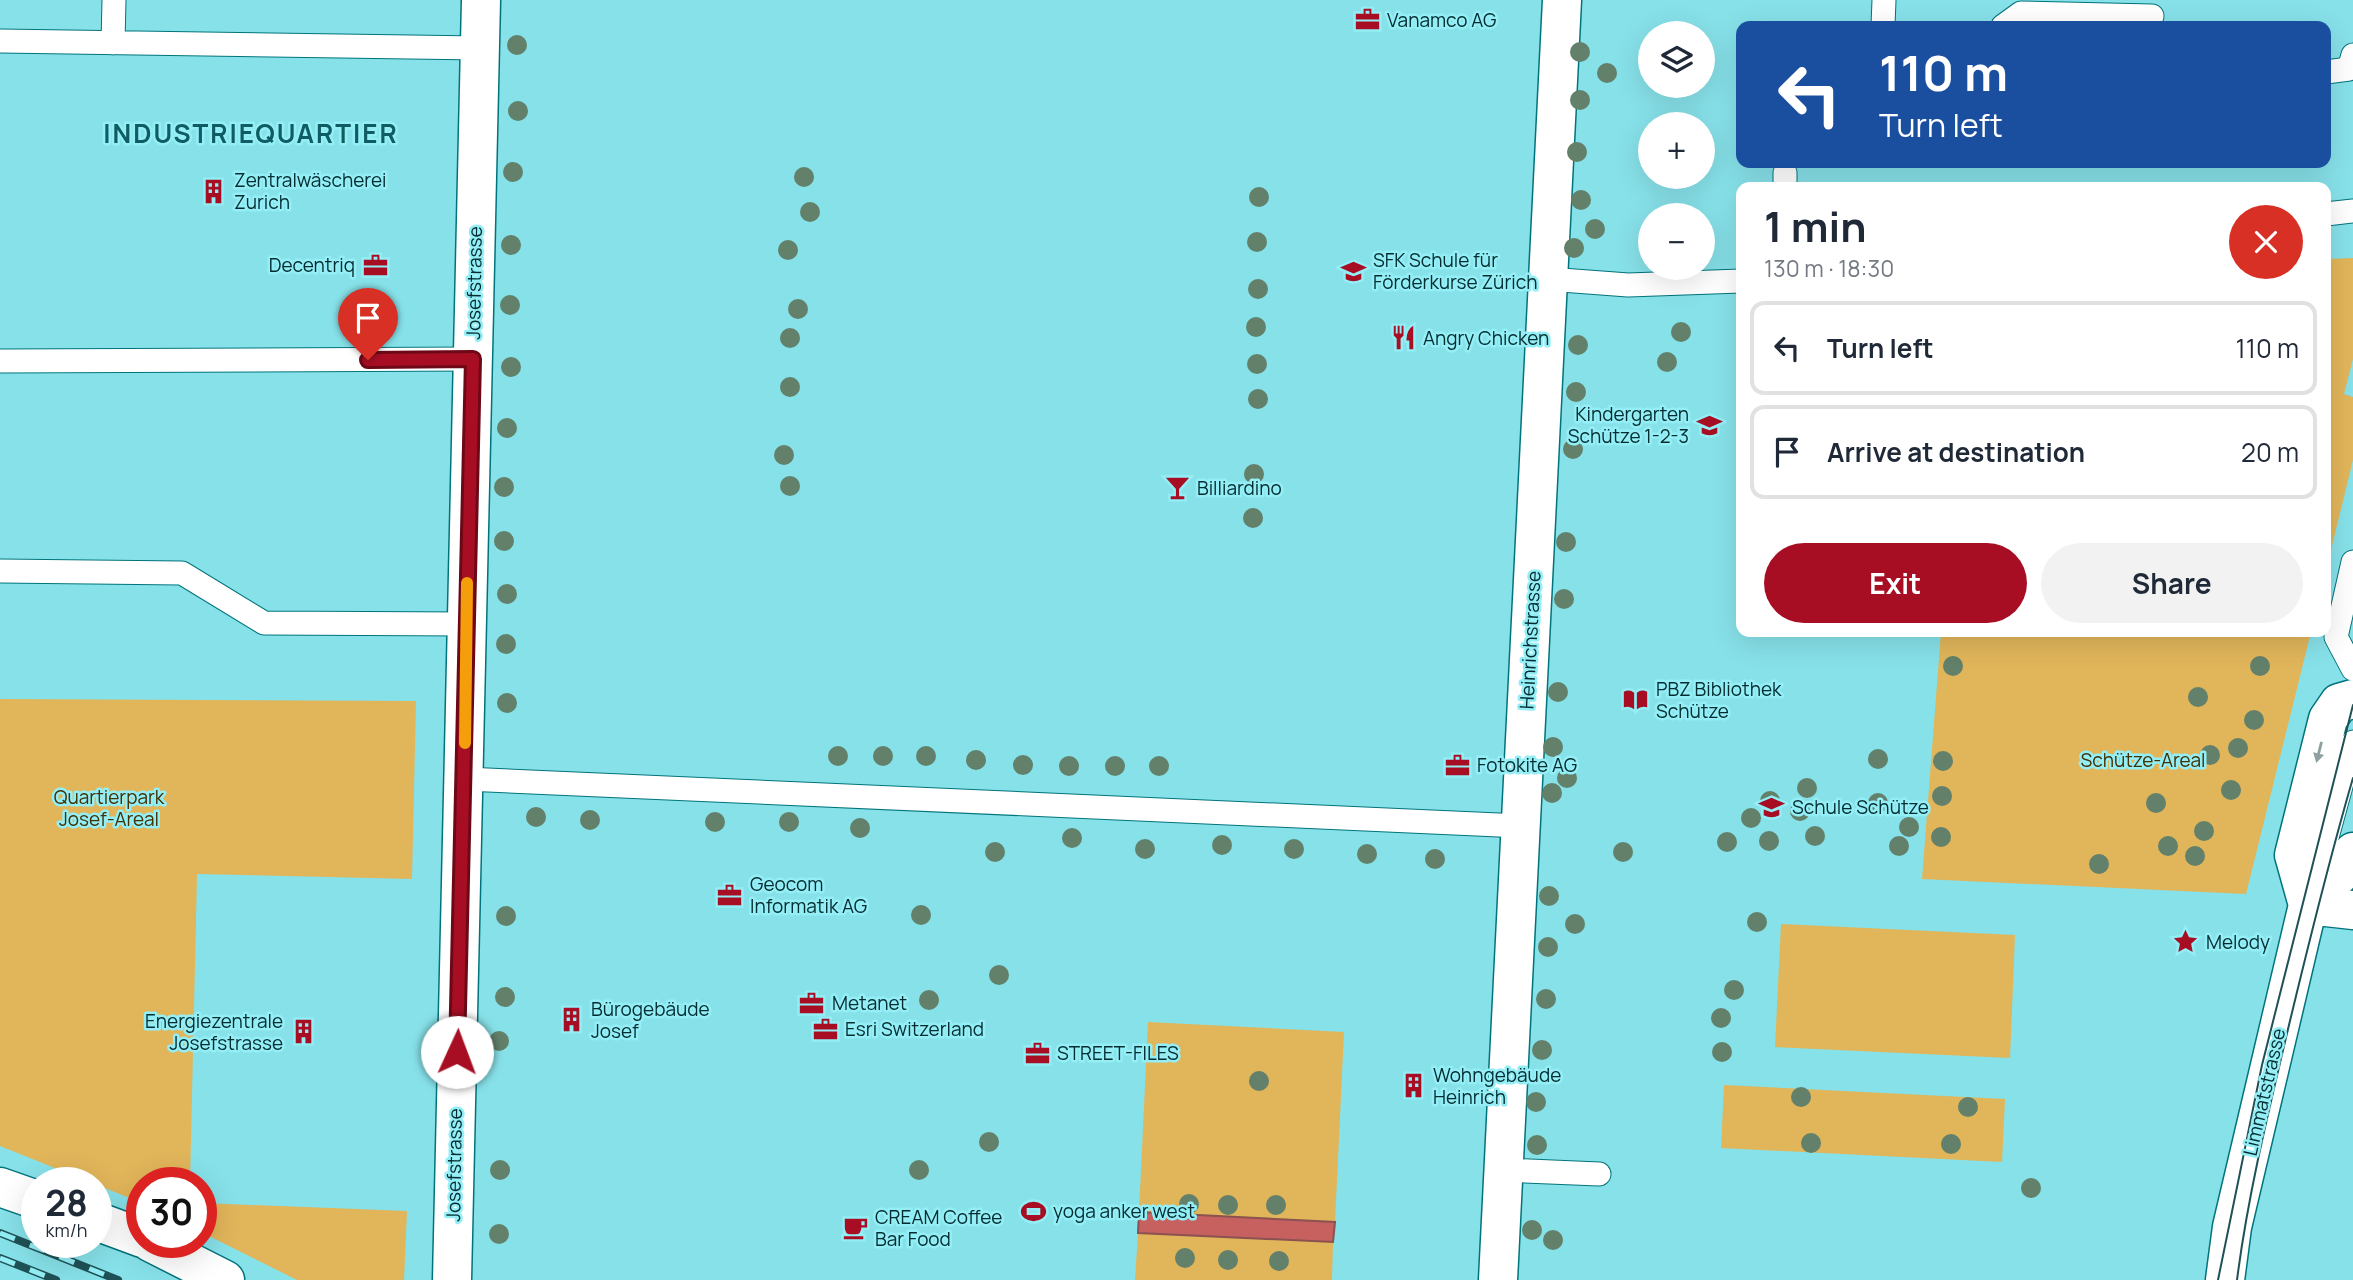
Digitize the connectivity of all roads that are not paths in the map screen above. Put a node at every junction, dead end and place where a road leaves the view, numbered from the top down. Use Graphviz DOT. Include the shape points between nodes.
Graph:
graph roads {
  1 [pos="114,0"];
  2 [pos="481,0"];
  3 [pos="1562,0"];
  4 [pos="1884,0"];
  5 [pos="2016,13"];
  6 [pos="2153,14"];
  7 [pos="1883,21"];
  8 [pos="0,41"];
  9 [pos="113,43"];
  10 [pos="480,48"];
  11 [pos="2353,55"];
  12 [pos="2331,71"];
  13 [pos="2353,211"];
  14 [pos="2331,213"];
  15 [pos="1548,279"];
  16 [pos="1736,281"];
  17 [pos="473,359"];
  18 [pos="0,361"];
  19 [pos="2353,562"];
  20 [pos="0,572"];
  21 [pos="466,624"];
  22 [pos="2353,670"];
  23 [pos="2353,699"];
  24 [pos="2353,743"];
  25 [pos="465,779"];
  26 [pos="1521,827"];
  27 [pos="2353,852"];
  28 [pos="2308,905"];
  29 [pos="2353,910"];
  30 [pos="1503,1170"];
  31 [pos="1599,1174"];
  32 [pos="0,1187"];
  33 [pos="21,1194"];
  34 [pos="182,1258"];
  35 [pos="225,1280"];
  36 [pos="452,1280"];
  37 [pos="1498,1280"];
  38 [pos="2225,1280"];
  1 -- 9 [label="lane"];
  2 -- 10 [label="street, Josefstrasse"];
  3 -- 15 [label="street, Heinrichstrasse"];
  4 -- 7 [label="lane"];
  5 -- 6 [label="lane"];
  8 -- 9 [label="lane"];
  9 -- 10 [label="lane"];
  10 -- 17 [label="street, Josefstrasse"];
  11 -- 12 [label="lane" via="2349,69"];
  13 -- 14 [label="lane"];
  15 -- 16 [label="lane" via="1628,285"];
  15 -- 26 [label="street, Heinrichstrasse"];
  17 -- 18 [label="lane"];
  17 -- 21 [label="street, Josefstrasse"];
  19 -- 22 [label="lane" via="2336,637"];
  20 -- 21 [label="lane" via="182,573 264,622"];
  21 -- 25 [label="street, Josefstrasse"];
  23 -- 28 [label="street, Limmatstrasse, one-way" via="2339,703 2328,719 2294,855"];
  24 -- 28 [label="lane, Limmatstrasse"];
  25 -- 26 [label="lane"];
  25 -- 36 [label="street, Josefstrasse"];
  26 -- 30 [label="street, Heinrichstrasse"];
  27 -- 28 [label="street" via="2349,865"];
  28 -- 29 [label="street"];
  28 -- 38 [label="street, Limmatstrasse" via="2232,1227"];
  30 -- 31 [label="lane"];
  30 -- 37 [label="street, Heinrichstrasse"];
  32 -- 33 [label="street"];
  34 -- 35 [label="street"];
}
